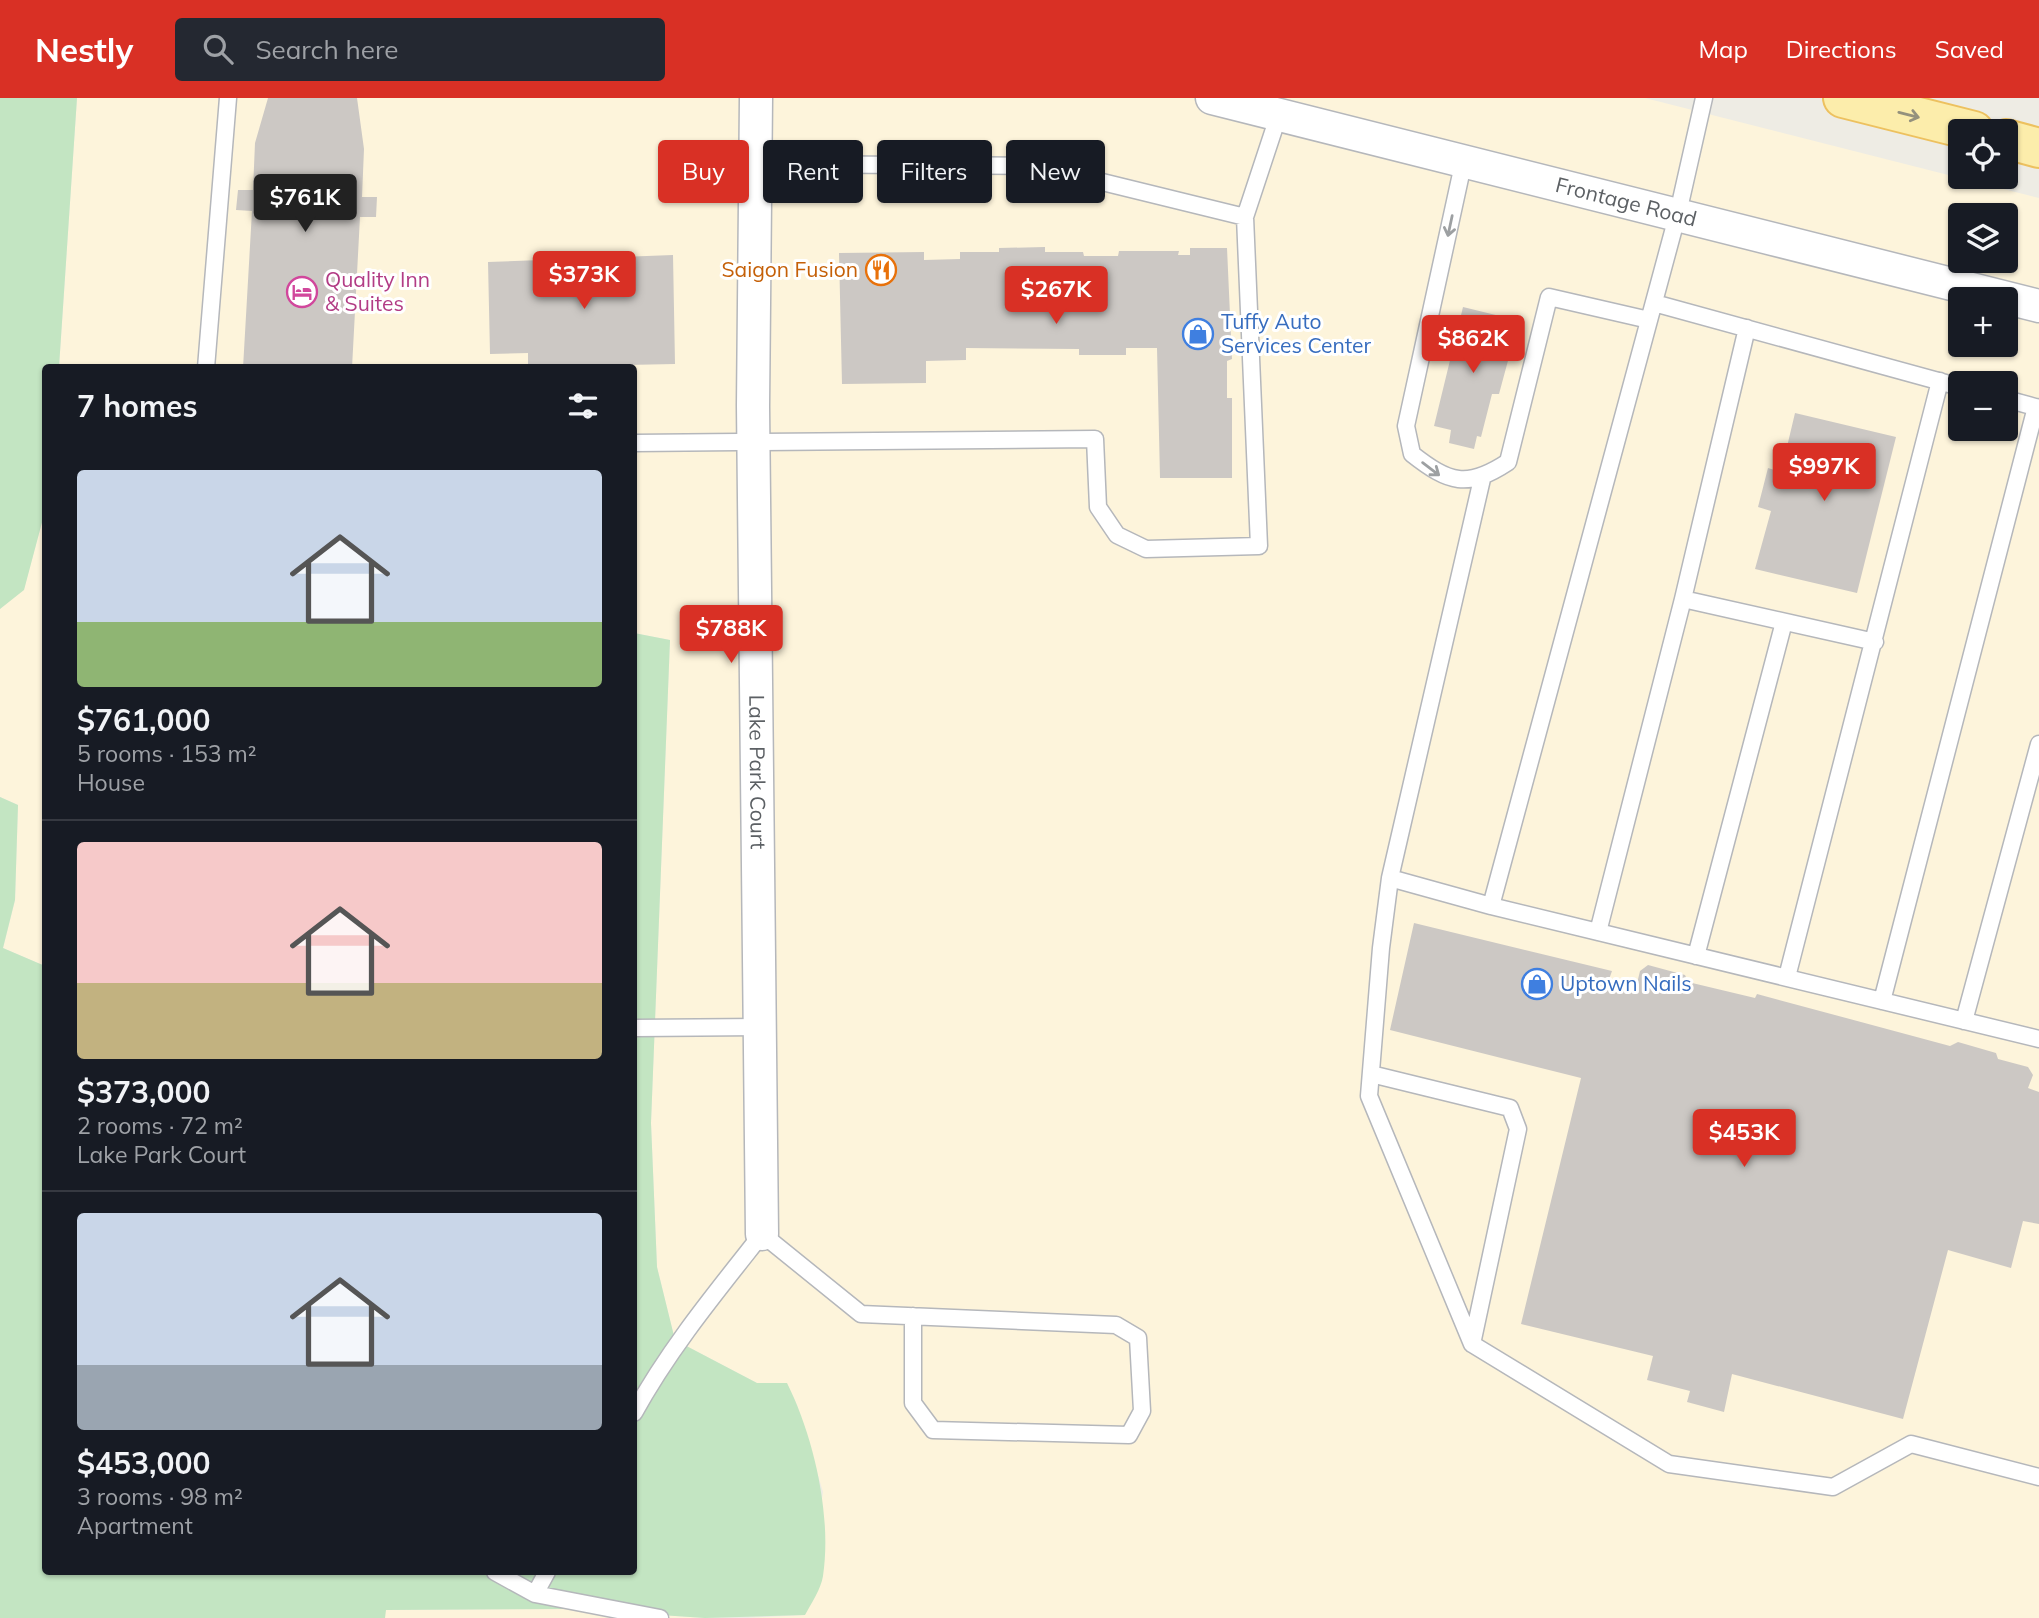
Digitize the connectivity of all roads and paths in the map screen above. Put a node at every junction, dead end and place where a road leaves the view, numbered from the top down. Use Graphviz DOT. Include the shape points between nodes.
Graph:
graph roads {
  1 [pos="228,98"];
  2 [pos="756,98"];
  3 [pos="1212,98"];
  4 [pos="1704,98"];
  5 [pos="1843,98"];
  6 [pos="1279,114"];
  7 [pos="1948,124"];
  8 [pos="2018,142"];
  9 [pos="2039,148"];
  10 [pos="1464,160"];
  11 [pos="753,164"];
  12 [pos="1678,213"];
  13 [pos="1245,217"];
  14 [pos="1654,303"];
  15 [pos="2039,306"];
  16 [pos="1649,320"];
  17 [pos="1747,328"];
  18 [pos="206,364"];
  19 [pos="1940,381"];
  20 [pos="1948,383"];
  21 [pos="2018,402"];
  22 [pos="2038,408"];
  23 [pos="754,441"];
  24 [pos="637,443"];
  25 [pos="1482,479"];
  26 [pos="1684,599"];
  27 [pos="1784,622"];
  28 [pos="1875,642"];
  29 [pos="2039,744"];
  30 [pos="1390,878"];
  31 [pos="1492,906"];
  32 [pos="1598,932"];
  33 [pos="1696,956"];
  34 [pos="1787,977"];
  35 [pos="1882,1001"];
  36 [pos="1964,1021"];
  37 [pos="762,1027"];
  38 [pos="637,1028"];
  39 [pos="2039,1040"];
  40 [pos="1371,1074"];
  41 [pos="762,1234"];
  42 [pos="914,1316"];
  43 [pos="1472,1344"];
  44 [pos="637,1408"];
  45 [pos="2039,1477"];
  46 [pos="500,1575"];
  47 [pos="545,1575"];
  48 [pos="534,1594"];
  49 [pos="660,1618"];
  1 -- 18 [label="lane"];
  2 -- 11 [label="street, Lake Park Court"];
  3 -- 6 [label="street, Frontage Road"];
  4 -- 12 [label="lane"];
  5 -- 7 [label="main road, one-way"];
  6 -- 10 [label="street, Frontage Road"];
  6 -- 13 [label="lane"];
  8 -- 9 [label="main road"];
  10 -- 12 [label="street, Frontage Road"];
  10 -- 25 [label="lane, one-way" via="1406,426 1412,454 1440,476"];
  11 -- 13 [label="lane" via="1037,166"];
  11 -- 23 [label="street, Lake Park Court"];
  12 -- 14 [label="lane"];
  12 -- 15 [label="street, Frontage Road"];
  13 -- 23 [label="lane" via="1259,546 1146,549 1117,535 1098,507 1095,439"];
  14 -- 16 [label="lane"];
  14 -- 17 [label="lane"];
  16 -- 25 [label="lane" via="1549,297 1508,462"];
  16 -- 31 [label="lane"];
  17 -- 19 [label="lane"];
  17 -- 26 [label="lane"];
  19 -- 20 [label="lane"];
  19 -- 28 [label="lane"];
  21 -- 22 [label="lane"];
  22 -- 35 [label="lane"];
  23 -- 24 [label="lane"];
  23 -- 37 [label="street, Lake Park Court"];
  25 -- 30 [label="lane"];
  26 -- 27 [label="lane"];
  26 -- 32 [label="lane"];
  27 -- 28 [label="lane"];
  27 -- 33 [label="lane"];
  28 -- 34 [label="lane"];
  29 -- 36 [label="lane"];
  30 -- 31 [label="lane"];
  30 -- 40 [label="lane"];
  31 -- 32 [label="lane"];
  32 -- 33 [label="lane"];
  33 -- 34 [label="lane"];
  34 -- 35 [label="lane"];
  35 -- 36 [label="lane"];
  36 -- 39 [label="lane"];
  37 -- 38 [label="lane"];
  37 -- 41 [label="street, Lake Park Court"];
  40 -- 43 [label="lane" via="1369,1096"];
  40 -- 43 [label="lane" via="1510,1108 1518,1129"];
  41 -- 42 [label="lane" via="861,1314"];
  41 -- 44 [label="lane"];
  42 -- 42 [label="lane" via="1116,1325 1138,1338 1142,1411 1129,1434 933,1430 913,1404"];
  43 -- 45 [label="lane" via="1669,1464 1833,1487 1911,1444"];
  46 -- 48 [label="lane"];
  47 -- 48 [label="lane"];
  48 -- 49 [label="lane"];
}
